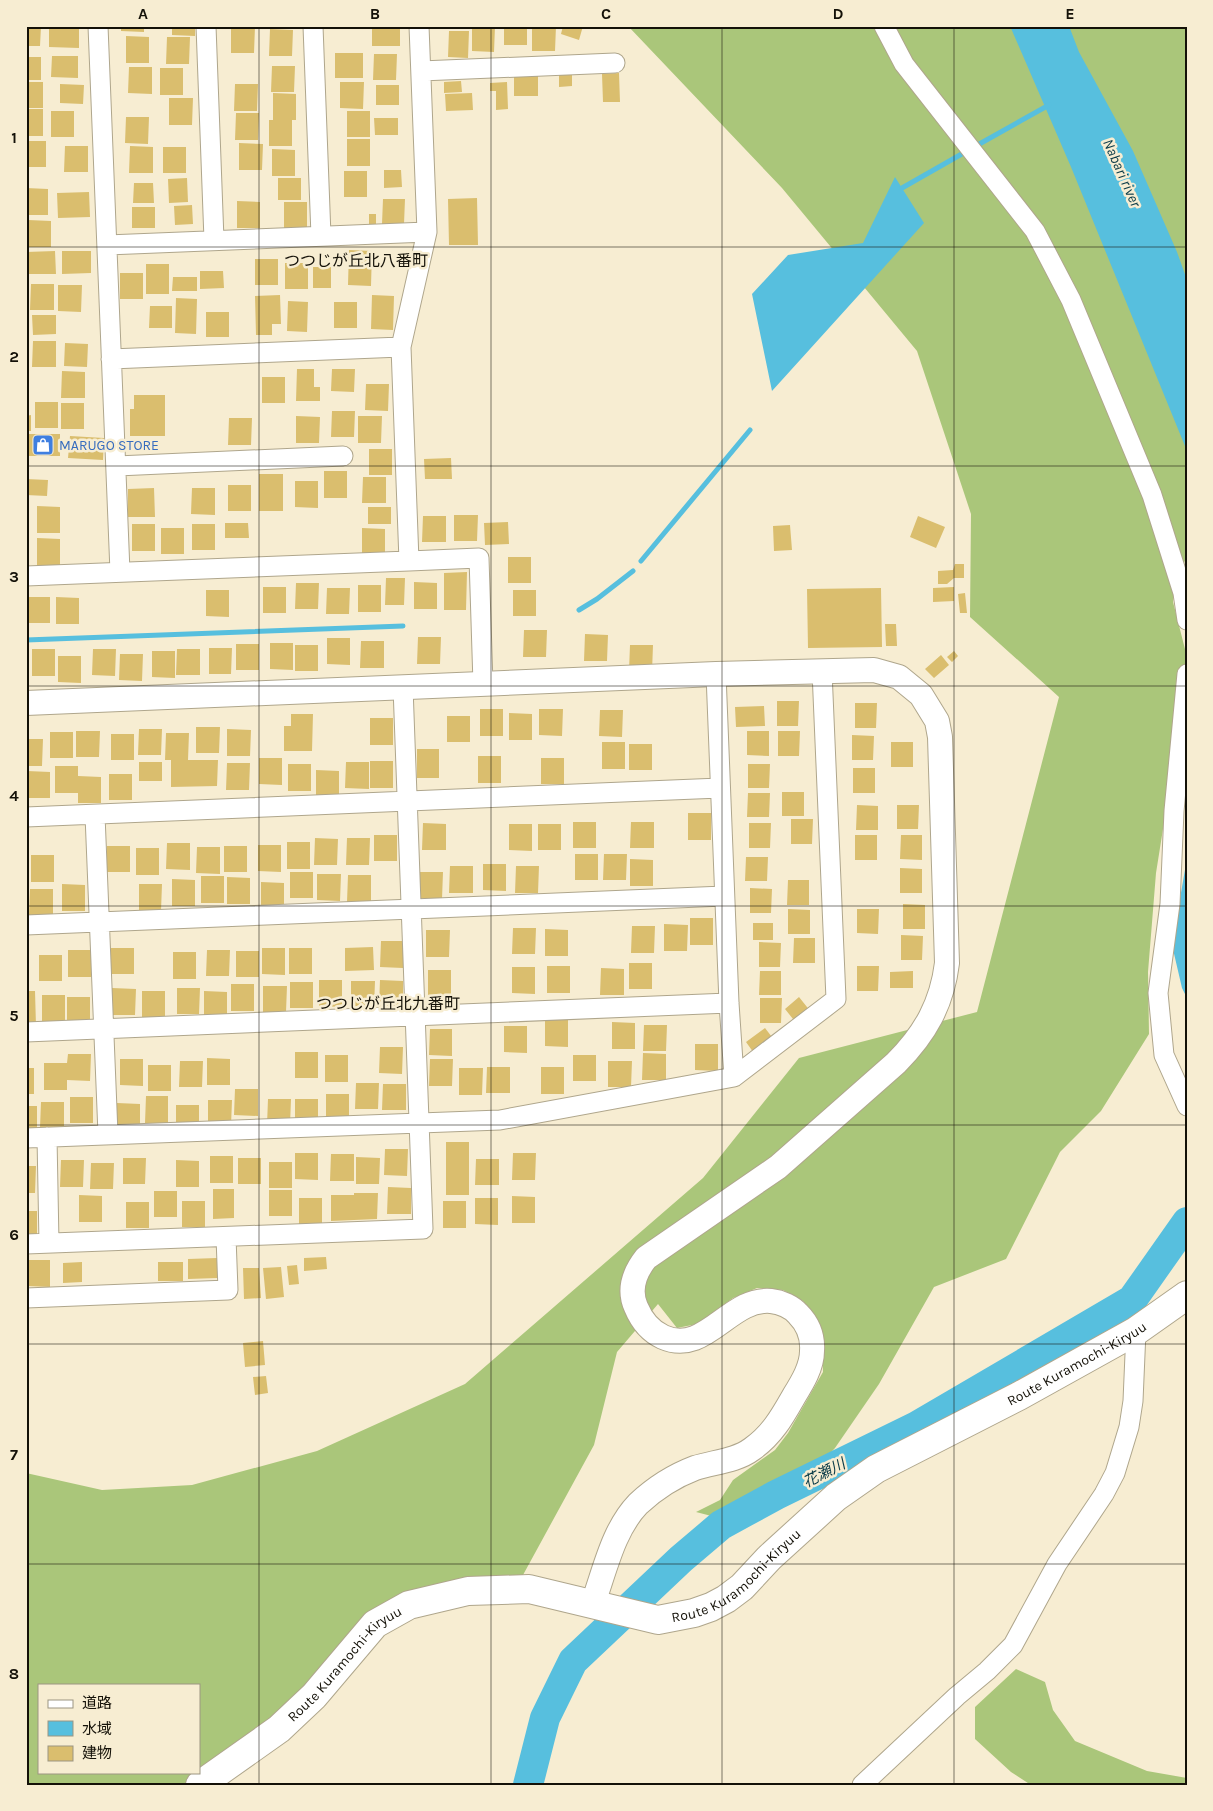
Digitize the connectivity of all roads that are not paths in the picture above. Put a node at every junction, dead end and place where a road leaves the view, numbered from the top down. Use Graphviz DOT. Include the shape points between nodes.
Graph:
graph roads {
  1 [pos="98,26"];
  2 [pos="206,26"];
  3 [pos="313,26"];
  4 [pos="419,26"];
  5 [pos="884,26"];
  6 [pos="616,63"];
  7 [pos="421,71"];
  8 [pos="427,232"];
  9 [pos="321,236"];
  10 [pos="214,240"];
  11 [pos="107,245"];
  12 [pos="401,348"];
  13 [pos="111,359"];
  14 [pos="342,456"];
  15 [pos="117,466"];
  16 [pos="409,561"];
  17 [pos="120,572"];
  18 [pos="26,576"];
  19 [pos="1187,620"];
  20 [pos="822,671"];
  21 [pos="716,674"];
  22 [pos="1187,674"];
  23 [pos="483,684"];
  24 [pos="403,687"];
  25 [pos="26,703"];
  26 [pos="720,788"];
  27 [pos="407,802"];
  28 [pos="95,815"];
  29 [pos="26,817"];
  30 [pos="724,896"];
  31 [pos="412,910"];
  32 [pos="98,922"];
  33 [pos="26,925"];
  34 [pos="729,1003"];
  35 [pos="416,1016"];
  36 [pos="103,1029"];
  37 [pos="26,1032"];
  38 [pos="734,1077"];
  39 [pos="1187,1106"];
  40 [pos="420,1123"];
  41 [pos="108,1134"];
  42 [pos="47,1137"];
  43 [pos="26,1138"];
  44 [pos="226,1237"];
  45 [pos="49,1243"];
  46 [pos="26,1244"];
  47 [pos="1187,1294"];
  48 [pos="26,1298"];
  49 [pos="1136,1331"];
  50 [pos="593,1603"];
  51 [pos="200,1785"];
  52 [pos="862,1785"];
  1 -- 11 [label="street"];
  2 -- 10 [label="street"];
  3 -- 9 [label="street"];
  4 -- 7 [label="street"];
  5 -- 19 [label="street" via="904,64 1035,231 1071,300 1152,495 1183,592"];
  6 -- 7 [label="street"];
  7 -- 8 [label="street"];
  8 -- 9 [label="street"];
  8 -- 12 [label="street"];
  9 -- 10 [label="street"];
  10 -- 11 [label="street"];
  11 -- 13 [label="street"];
  12 -- 13 [label="street"];
  12 -- 16 [label="street"];
  13 -- 15 [label="street"];
  14 -- 15 [label="street"];
  15 -- 17 [label="street"];
  16 -- 17 [label="street"];
  16 -- 23 [label="street" via="479,558"];
  17 -- 18 [label="street"];
  20 -- 21 [label="street"];
  20 -- 38 [label="street" via="836,999"];
  20 -- 50 [label="street" via="874,670 900,677 921,695 937,721 940,737 945,979 926,1028 896,1063 778,1167 646,1258 637,1269 633,1300 638,1314 658,1335 670,1340 690,1340 746,1304 761,1300 778,1302 795,1310 809,1329 813,1343 812,1359 776,1428 766,1439 736,1458 695,1468 672,1478 638,1505 624,1522 615,1541"];
  21 -- 23 [label="street"];
  21 -- 26 [label="street"];
  22 -- 39 [label="street" via="1174,811 1170,904 1158,993 1164,1055"];
  23 -- 24 [label="street"];
  24 -- 25 [label="street"];
  24 -- 27 [label="street"];
  26 -- 27 [label="street"];
  26 -- 30 [label="street"];
  27 -- 28 [label="street"];
  27 -- 31 [label="street"];
  28 -- 29 [label="street"];
  28 -- 32 [label="street"];
  30 -- 31 [label="street"];
  30 -- 34 [label="street"];
  31 -- 32 [label="street"];
  31 -- 35 [label="street"];
  32 -- 33 [label="street"];
  32 -- 36 [label="street"];
  34 -- 35 [label="street"];
  34 -- 38 [label="street"];
  35 -- 36 [label="street"];
  35 -- 40 [label="street"];
  36 -- 37 [label="street"];
  36 -- 41 [label="street"];
  38 -- 40 [label="street" via="500,1120"];
  40 -- 41 [label="street"];
  40 -- 44 [label="street" via="423,1228"];
  41 -- 42 [label="street"];
  42 -- 43 [label="street"];
  42 -- 45 [label="street"];
  44 -- 45 [label="street"];
  44 -- 48 [label="street" via="228,1290"];
  45 -- 46 [label="street"];
  47 -- 49 [label="main road, Route Kuramochi-Kiryuu"];
  49 -- 50 [label="main road, Route Kuramochi-Kiryuu" via="1019,1396 876,1469 836,1497 742,1587 718,1603 694,1613 658,1620"];
  49 -- 52 [label="street" via="1129,1427 1115,1473 1104,1494 1057,1564 1012,1644 987,1672"];
  50 -- 51 [label="main road, Route Kuramochi-Kiryuu" via="529,1589 468,1592 409,1605 375,1624 314,1696 279,1729"];
}
